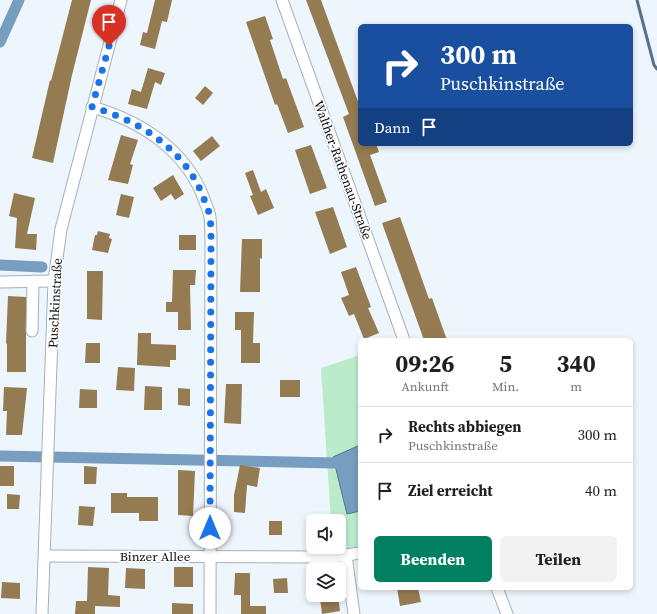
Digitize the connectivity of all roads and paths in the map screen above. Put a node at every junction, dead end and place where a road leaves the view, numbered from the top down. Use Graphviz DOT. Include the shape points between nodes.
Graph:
graph roads {
  1 [pos="122,0"];
  2 [pos="282,0"];
  3 [pos="92,107"];
  4 [pos="54,281"];
  5 [pos="0,282"];
  6 [pos="33,282"];
  7 [pos="32,331"];
  8 [pos="403,338"];
  9 [pos="358,553"];
  10 [pos="45,556"];
  11 [pos="346,556"];
  12 [pos="210,557"];
  13 [pos="498,590"];
  14 [pos="42,614"];
  15 [pos="210,614"];
  16 [pos="354,614"];
  17 [pos="507,614"];
  1 -- 3 [label="street, Puschkinstraße"];
  2 -- 8 [label="street, Walther-Rathenau-Straße"];
  3 -- 4 [label="street, Puschkinstraße" via="61,229"];
  3 -- 12 [label="street" via="123,118 168,145 188,167 201,191 210,216"];
  4 -- 6 [label="street"];
  4 -- 10 [label="street, Puschkinstraße"];
  5 -- 6 [label="street"];
  6 -- 7 [label="street"];
  9 -- 11 [label="street, Binzer Allee"];
  10 -- 12 [label="street, Binzer Allee"];
  10 -- 14 [label="street, Puschkinstraße"];
  11 -- 12 [label="street, Binzer Allee"];
  11 -- 16 [label="street"];
  12 -- 15 [label="street"];
  13 -- 17 [label="street"];
}
